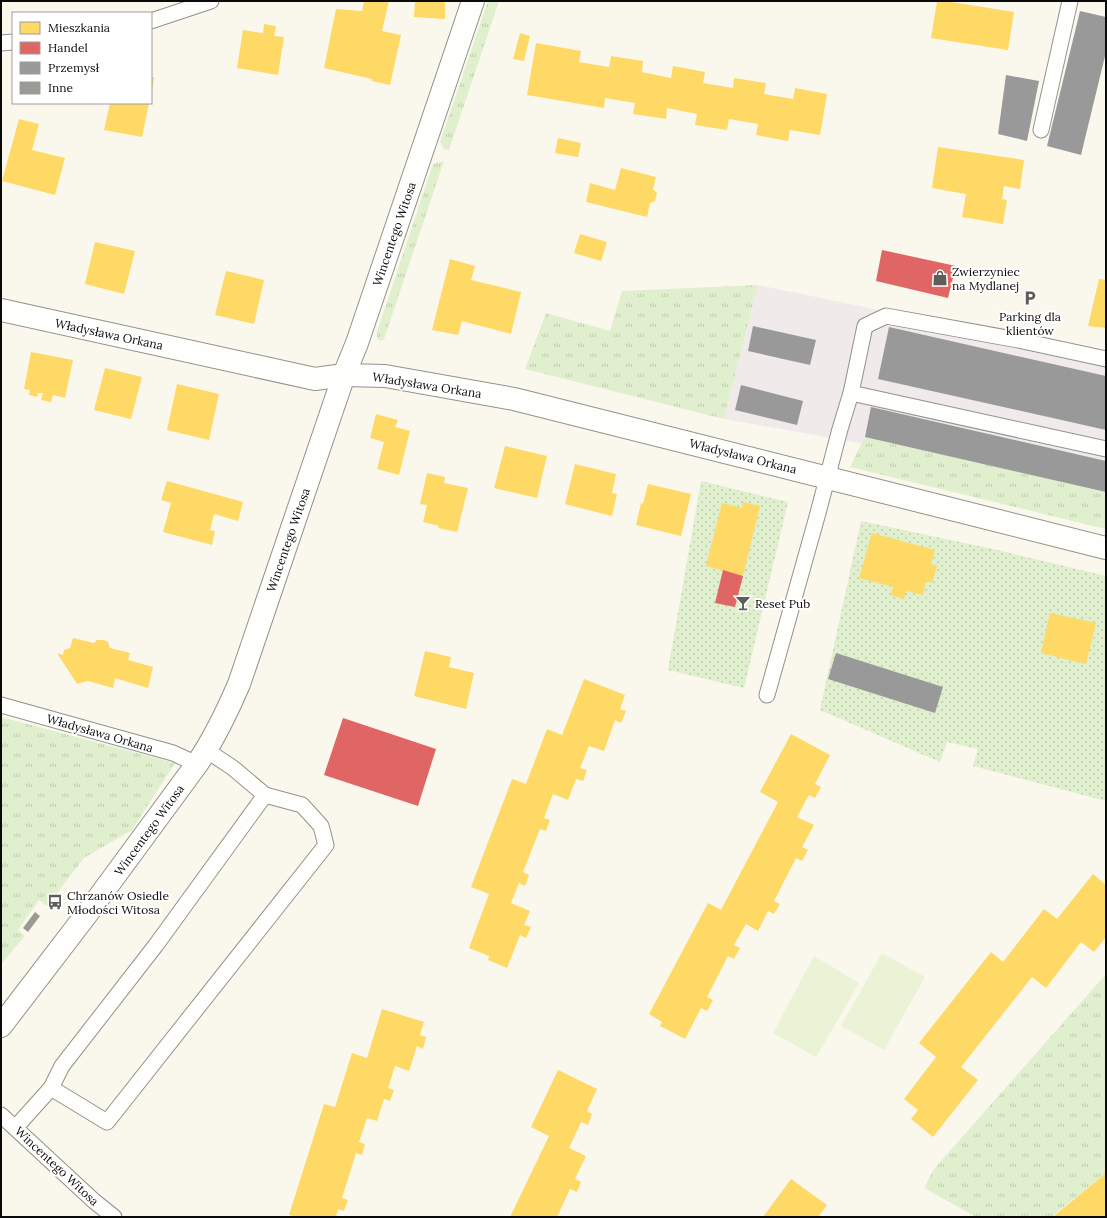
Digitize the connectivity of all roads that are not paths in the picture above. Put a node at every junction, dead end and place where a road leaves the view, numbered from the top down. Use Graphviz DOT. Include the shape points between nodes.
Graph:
graph roads {
  1 [pos="211,1"];
  2 [pos="473,1"];
  3 [pos="1070,1"];
  4 [pos="152,22"];
  5 [pos="12,42"];
  6 [pos="1,43"];
  7 [pos="1041,130"];
  8 [pos="1,310"];
  9 [pos="1106,359"];
  10 [pos="344,375"];
  11 [pos="851,393"];
  12 [pos="1106,450"];
  13 [pos="827,477"];
  14 [pos="1106,548"];
  15 [pos="767,695"];
  16 [pos="1,705"];
  17 [pos="202,757"];
  18 [pos="265,795"];
  19 [pos="1,1026"];
  20 [pos="51,1088"];
  21 [pos="1,1115"];
  22 [pos="16,1127"];
  23 [pos="114,1217"];
  1 -- 4 [label="lane"];
  2 -- 10 [label="street, Wincentego Witosa"];
  3 -- 7 [label="lane"];
  5 -- 6 [label="lane"];
  8 -- 10 [label="street, Władysława Orkana" via="315,379"];
  9 -- 11 [label="lane" via="886,316 865,326"];
  10 -- 13 [label="street, Władysława Orkana" via="385,376 514,399"];
  10 -- 17 [label="street, Wincentego Witosa" via="239,684"];
  11 -- 12 [label="lane"];
  11 -- 13 [label="lane"];
  13 -- 14 [label="street, Władysława Orkana"];
  13 -- 15 [label="lane"];
  16 -- 17 [label="lane, Władysława Orkana" via="174,754"];
  17 -- 18 [label="lane, Władysława Orkana" via="233,768"];
  17 -- 19 [label="street, Wincentego Witosa"];
  18 -- 20 [label="lane" via="156,944 62,1066"];
  18 -- 20 [label="lane" via="302,805 321,826 326,845 107,1122"];
  20 -- 22 [label="lane"];
  21 -- 22 [label="lane, Wincentego Witosa"];
  22 -- 23 [label="lane, Wincentego Witosa"];
}
